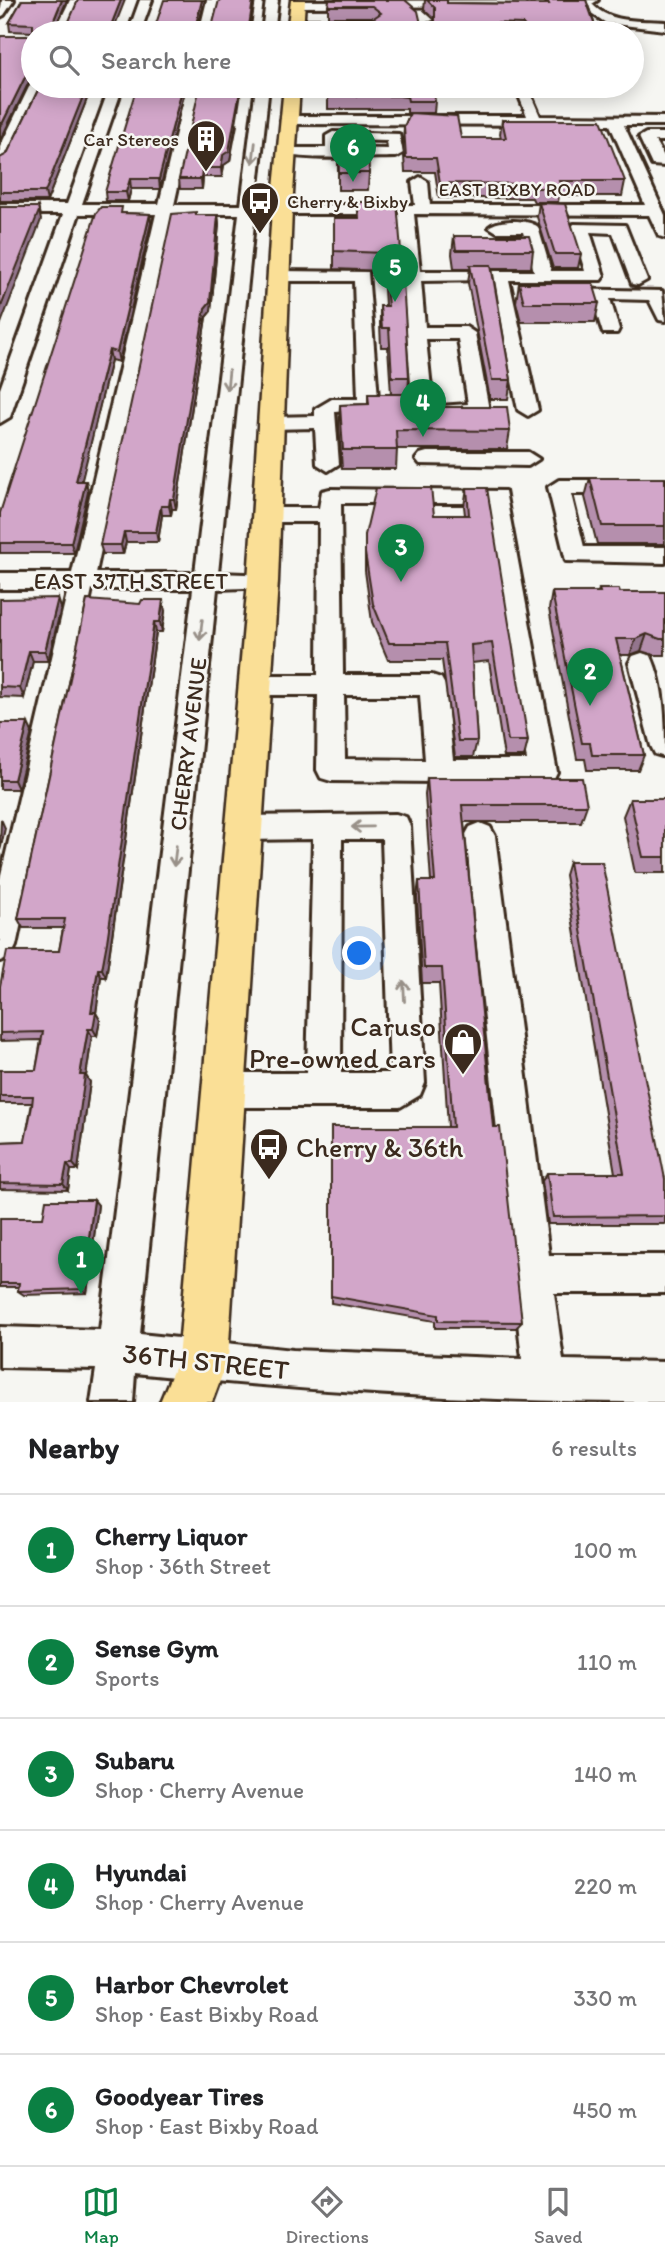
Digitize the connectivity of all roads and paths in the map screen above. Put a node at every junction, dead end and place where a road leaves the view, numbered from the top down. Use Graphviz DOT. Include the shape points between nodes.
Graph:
graph roads {
  1 [pos="8,0"];
  2 [pos="76,0"];
  3 [pos="146,0"];
  4 [pos="213,0"];
  5 [pos="272,0"];
  6 [pos="298,2"];
  7 [pos="588,2"];
  8 [pos="406,4"];
  9 [pos="0,13"];
  10 [pos="426,20"];
  11 [pos="66,21"];
  12 [pos="138,21"];
  13 [pos="208,21"];
  14 [pos="269,21"];
  15 [pos="296,21"];
  16 [pos="608,21"];
  17 [pos="644,24"];
  18 [pos="665,26"];
  19 [pos="30,98"];
  20 [pos="112,98"];
  21 [pos="190,98"];
  22 [pos="261,98"];
  23 [pos="291,98"];
  24 [pos="526,98"];
  25 [pos="288,120"];
  26 [pos="535,120"];
  27 [pos="615,120"];
  28 [pos="376,121"];
  29 [pos="665,123"];
  30 [pos="378,136"];
  31 [pos="665,137"];
  32 [pos="287,152"];
  33 [pos="334,153"];
  34 [pos="0,162"];
  35 [pos="634,162"];
  36 [pos="665,162"];
  37 [pos="421,182"];
  38 [pos="0,209"];
  39 [pos="74,209"];
  40 [pos="163,209"];
  41 [pos="247,209"];
  42 [pos="282,209"];
  43 [pos="412,215"];
  44 [pos="661,221"];
  45 [pos="499,275"];
  46 [pos="280,276"];
  47 [pos="362,276"];
  48 [pos="397,276"];
  49 [pos="544,276"];
  50 [pos="638,280"];
  51 [pos="517,294"];
  52 [pos="599,294"];
  53 [pos="665,316"];
  54 [pos="610,329"];
  55 [pos="417,333"];
  56 [pos="414,404"];
  57 [pos="368,405"];
  58 [pos="479,410"];
  59 [pos="0,417"];
  60 [pos="272,422"];
  61 [pos="325,422"];
  62 [pos="427,458"];
  63 [pos="528,458"];
  64 [pos="328,464"];
  65 [pos="665,487"];
  66 [pos="266,515"];
  67 [pos="330,515"];
  68 [pos="665,555"];
  69 [pos="80,580"];
  70 [pos="0,581"];
  71 [pos="207,581"];
  72 [pos="263,581"];
  73 [pos="642,663"];
  74 [pos="255,685"];
  75 [pos="331,685"];
  76 [pos="660,708"];
  77 [pos="665,746"];
  78 [pos="440,771"];
  79 [pos="328,827"];
  80 [pos="243,828"];
  81 [pos="480,836"];
  82 [pos="0,946"];
  83 [pos="408,1083"];
  84 [pos="223,1090"];
  85 [pos="324,1090"];
  86 [pos="530,1274"];
  87 [pos="665,1274"];
  88 [pos="0,1347"];
  89 [pos="117,1352"];
  90 [pos="545,1381"];
  91 [pos="201,1388"];
  92 [pos="646,1389"];
  93 [pos="112,1402"];
  1 -- 9 [label="street"];
  2 -- 11 [label="street"];
  3 -- 12 [label="street"];
  4 -- 13 [label="street"];
  5 -- 14 [label="street"];
  6 -- 8 [label="street"];
  6 -- 15 [label="main road"];
  7 -- 8 [label="street" via="521,10"];
  7 -- 16 [label="street" via="592,14"];
  8 -- 10 [label="street"];
  17 -- 18 [label="street"];
  19 -- 34 [label="street"];
  20 -- 39 [label="street"];
  21 -- 40 [label="street"];
  22 -- 41 [label="street, CHERRY AVENUE, one-way"];
  23 -- 25 [label="main road"];
  24 -- 26 [label="street"];
  25 -- 28 [label="street"];
  25 -- 32 [label="main road"];
  26 -- 27 [label="street"];
  26 -- 28 [label="street"];
  27 -- 29 [label="street"];
  27 -- 35 [label="street"];
  28 -- 30 [label="street"];
  29 -- 35 [label="street" via="632,132"];
  30 -- 33 [label="street" via="333,136"];
  30 -- 33 [label="street" via="394,137 396,153"];
  31 -- 36 [label="street" via="646,137 657,162"];
  32 -- 33 [label="street"];
  32 -- 42 [label="main road"];
  35 -- 44 [label="street"];
  37 -- 43 [label="street"];
  38 -- 39 [label="street, EAST BIXBY ROAD"];
  39 -- 40 [label="street, EAST BIXBY ROAD"];
  39 -- 59 [label="street"];
  40 -- 41 [label="street, EAST BIXBY ROAD"];
  40 -- 69 [label="street"];
  41 -- 42 [label="street, EAST BIXBY ROAD"];
  41 -- 71 [label="street, CHERRY AVENUE, one-way"];
  42 -- 43 [label="street, EAST BIXBY ROAD"];
  42 -- 46 [label="main road"];
  43 -- 44 [label="street, EAST BIXBY ROAD"];
  43 -- 48 [label="street"];
  43 -- 49 [label="street" via="530,227"];
  45 -- 48 [label="street"];
  45 -- 49 [label="street"];
  45 -- 51 [label="street"];
  46 -- 47 [label="street"];
  46 -- 60 [label="main road"];
  47 -- 48 [label="street"];
  47 -- 57 [label="street"];
  48 -- 55 [label="street"];
  49 -- 50 [label="street" via="595,276 580,227 619,228"];
  51 -- 52 [label="street"];
  51 -- 58 [label="street" via="523,410"];
  52 -- 53 [label="street" via="656,295"];
  52 -- 54 [label="street"];
  55 -- 56 [label="street" via="422,398"];
  55 -- 58 [label="street" via="466,333"];
  56 -- 57 [label="street"];
  56 -- 58 [label="street" via="435,410"];
  57 -- 61 [label="street" via="331,405"];
  60 -- 61 [label="street"];
  60 -- 66 [label="main road"];
  61 -- 64 [label="street"];
  62 -- 63 [label="street"];
  65 -- 68 [label="street" via="559,487 574,555"];
  66 -- 67 [label="street"];
  66 -- 72 [label="main road"];
  67 -- 75 [label="street"];
  67 -- 78 [label="street" via="330,496 497,496 543,772"];
  69 -- 70 [label="street, EAST 37TH STREET"];
  69 -- 71 [label="street, EAST 37TH STREET"];
  69 -- 82 [label="street"];
  71 -- 72 [label="street, EAST 37TH STREET"];
  71 -- 89 [label="street, CHERRY AVENUE, one-way"];
  72 -- 74 [label="main road"];
  73 -- 76 [label="street"];
  74 -- 75 [label="street"];
  74 -- 80 [label="main road"];
  75 -- 78 [label="street" via="432,685"];
  75 -- 78 [label="street" via="331,770"];
  76 -- 77 [label="street"];
  79 -- 80 [label="street"];
  83 -- 79 [label="street, one-way" via="396,826"];
  79 -- 85 [label="street"];
  80 -- 84 [label="main road"];
  81 -- 86 [label="street"];
  83 -- 85 [label="street" via="400,1090"];
  84 -- 85 [label="street"];
  84 -- 91 [label="main road"];
  86 -- 87 [label="street"];
  86 -- 90 [label="street"];
  88 -- 89 [label="street, 36TH STREET" via="76,1346"];
  89 -- 91 [label="street, 36TH STREET"];
  89 -- 93 [label="street, CHERRY AVENUE"];
  90 -- 91 [label="street, 36TH STREET" via="293,1370"];
  90 -- 92 [label="street, 36TH STREET"];
}
